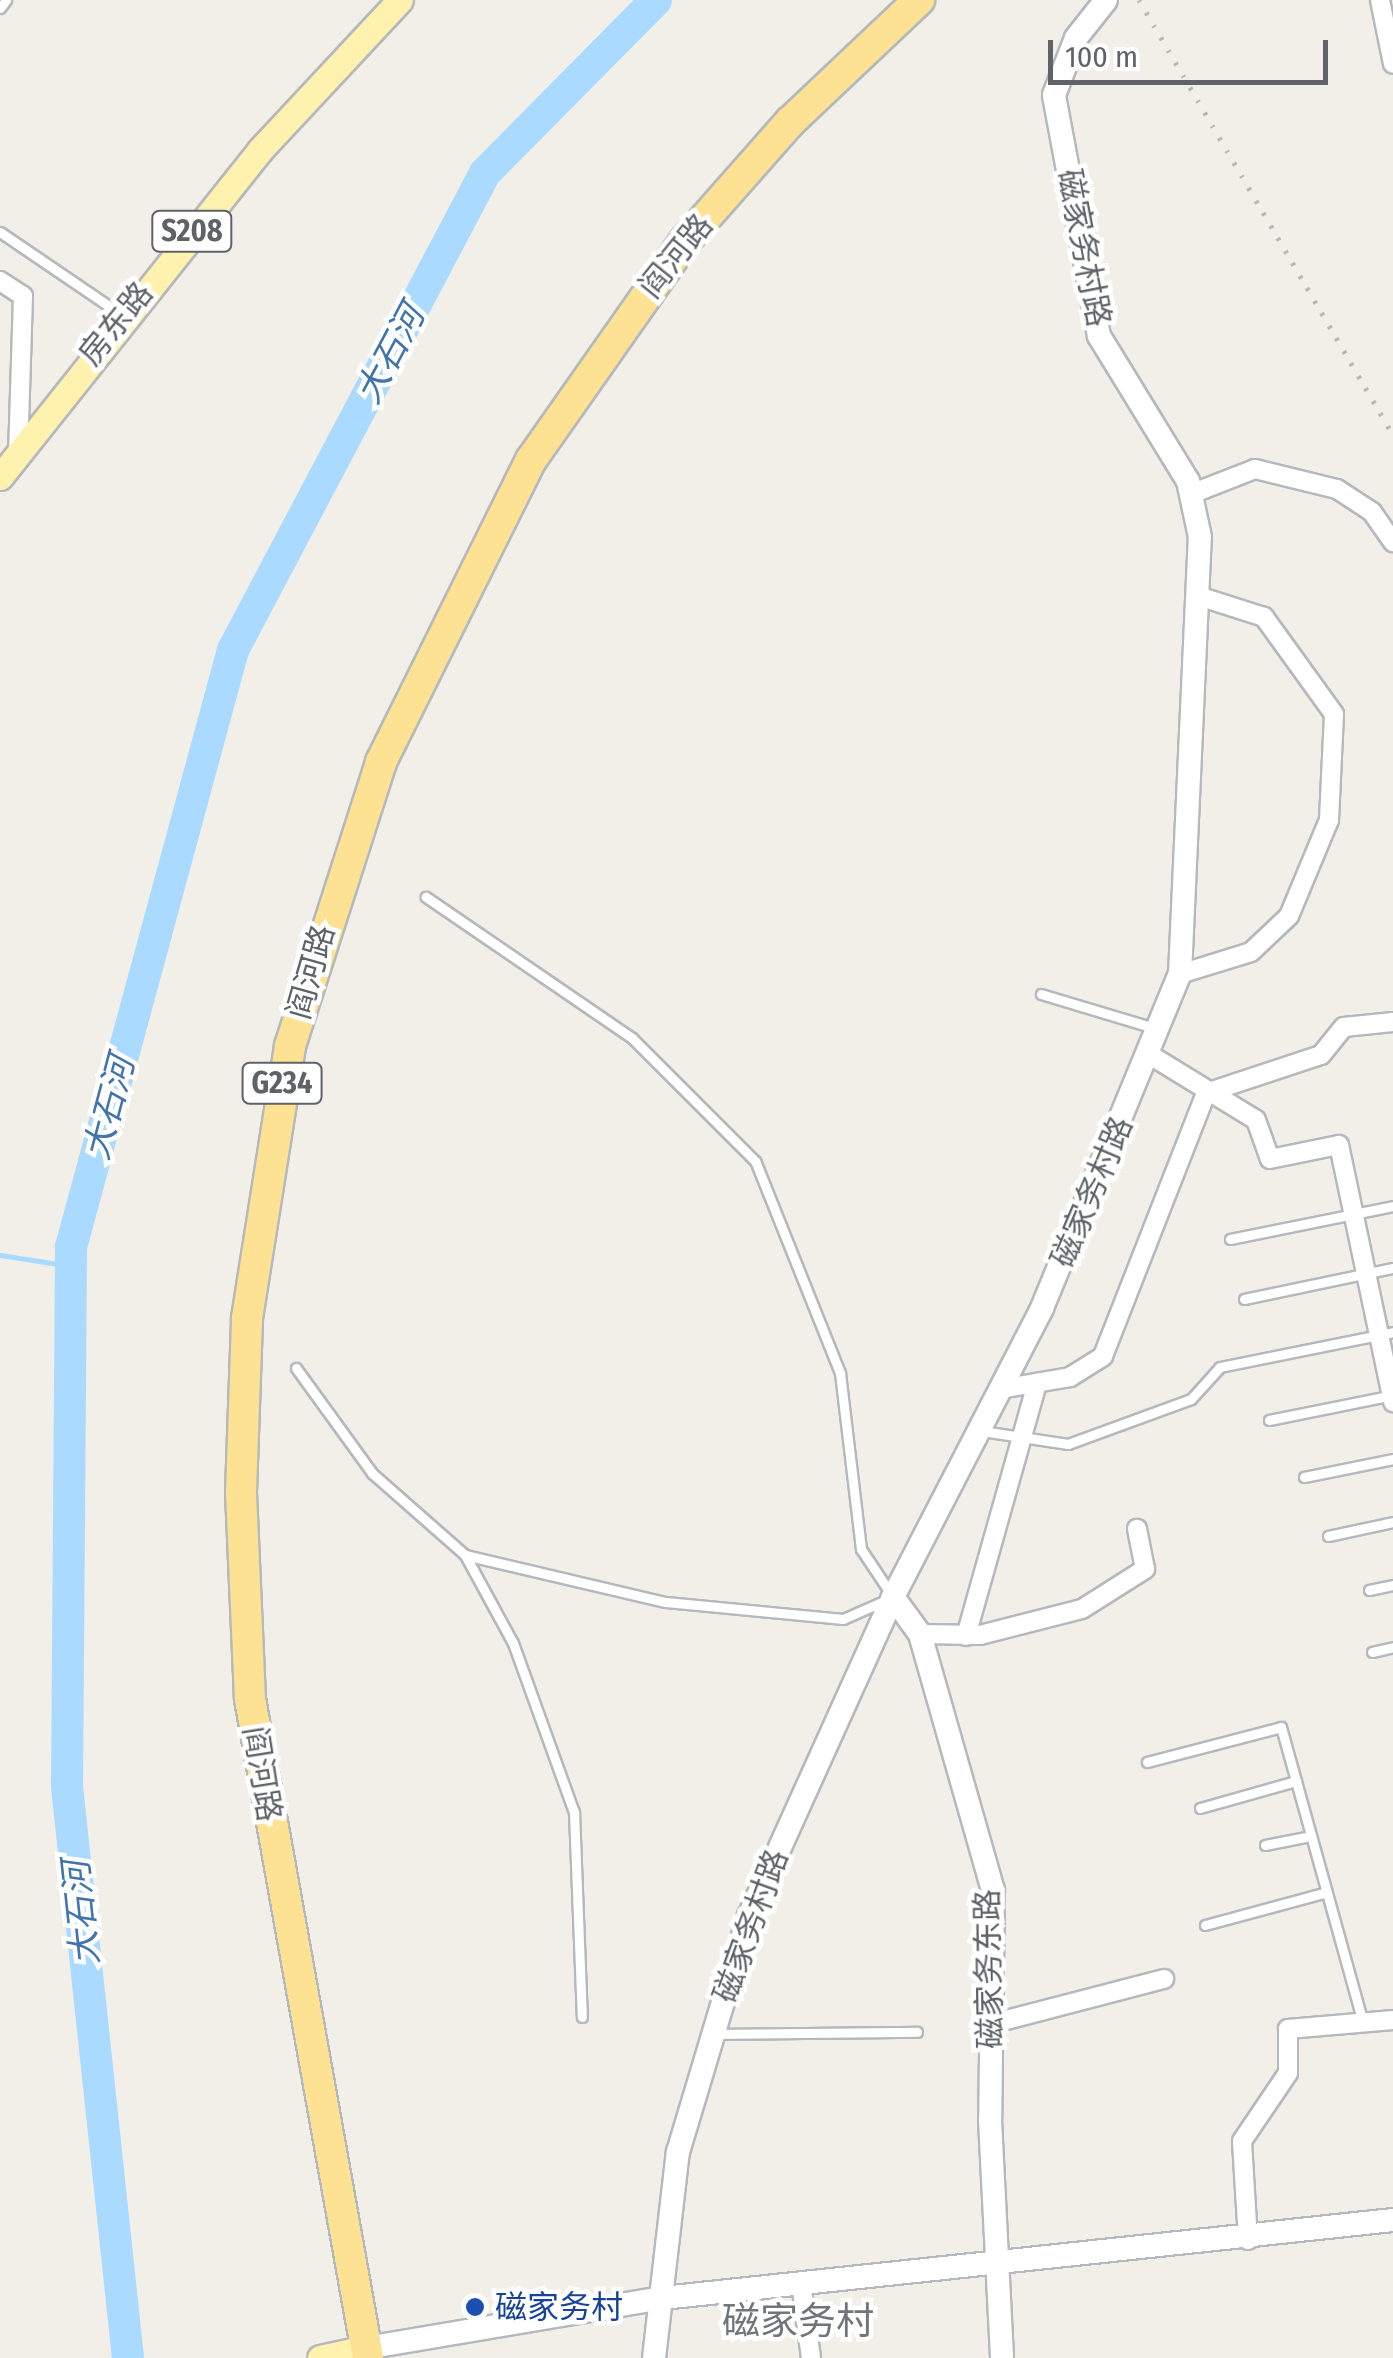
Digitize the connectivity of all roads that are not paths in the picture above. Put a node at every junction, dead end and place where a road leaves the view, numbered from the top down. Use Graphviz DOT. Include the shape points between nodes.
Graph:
graph roads {
  1 [pos="6,0"];
  2 [pos="400,0"];
  3 [pos="919,0"];
  4 [pos="1106,0"];
  5 [pos="1380,0"];
  6 [pos="0,8"];
  7 [pos="1393,64"];
  8 [pos="0,232"];
  9 [pos="0,281"];
  10 [pos="122,316"];
  11 [pos="18,450"];
  12 [pos="0,477"];
  13 [pos="1191,494"];
  14 [pos="1393,542"];
  15 [pos="1198,596"];
  16 [pos="426,897"];
  17 [pos="1180,974"];
  18 [pos="1041,994"];
  19 [pos="1393,1022"];
  20 [pos="1161,1030"];
  21 [pos="1150,1055"];
  22 [pos="1206,1092"];
  23 [pos="1393,1206"];
  24 [pos="1353,1214"];
  25 [pos="1230,1238"];
  26 [pos="1393,1268"];
  27 [pos="1366,1274"];
  28 [pos="1244,1299"];
  29 [pos="1386,1333"];
  30 [pos="296,1368"];
  31 [pos="1037,1383"];
  32 [pos="1000,1389"];
  33 [pos="1393,1398"];
  34 [pos="1268,1420"];
  35 [pos="979,1430"];
  36 [pos="1020,1440"];
  37 [pos="1393,1460"];
  38 [pos="1304,1477"];
  39 [pos="1393,1522"];
  40 [pos="1137,1529"];
  41 [pos="1328,1536"];
  42 [pos="465,1555"];
  43 [pos="1393,1585"];
  44 [pos="1368,1590"];
  45 [pos="893,1597"];
  46 [pos="920,1634"];
  47 [pos="966,1636"];
  48 [pos="1393,1648"];
  49 [pos="1372,1652"];
  50 [pos="1147,1762"];
  51 [pos="1296,1781"];
  52 [pos="1200,1808"];
  53 [pos="1311,1836"];
  54 [pos="1265,1845"];
  55 [pos="1327,1892"];
  56 [pos="1205,1925"];
  57 [pos="1164,1979"];
  58 [pos="582,2017"];
  59 [pos="1393,2020"];
  60 [pos="1363,2022"];
  61 [pos="991,2024"];
  62 [pos="917,2032"];
  63 [pos="714,2034"];
  64 [pos="1393,2220"];
  65 [pos="1248,2240"];
  66 [pos="996,2262"];
  67 [pos="801,2283"];
  68 [pos="664,2298"];
  69 [pos="367,2353"];
  70 [pos="320,2358"];
  71 [pos="654,2358"];
  72 [pos="811,2358"];
  73 [pos="1002,2358"];
  1 -- 6 [label="lane"];
  2 -- 10 [label="main road, 房东路 / S208"];
  3 -- 69 [label="highway, 阎河路 / G234" via="790,122 685,241 531,460 381,762 290,1046 248,1318 241,1492 250,1700"];
  4 -- 13 [label="street, 磁家务村路" via="1076,38 1054,95 1099,336"];
  5 -- 7 [label="street"];
  8 -- 10 [label="lane"];
  9 -- 11 [label="street" via="23,296"];
  10 -- 11 [label="main road, 房东路 / S208"];
  11 -- 12 [label="main road, 房东路 / S208"];
  13 -- 14 [label="street" via="1255,469 1337,489 1372,512"];
  13 -- 15 [label="street, 磁家务村路"];
  15 -- 17 [label="street, 磁家务村路"];
  15 -- 17 [label="street" via="1264,617 1334,714 1329,820 1289,916 1251,952"];
  16 -- 45 [label="lane" via="632,1038 755,1161 840,1373 861,1549"];
  17 -- 20 [label="street, 磁家务村路"];
  18 -- 20 [label="lane"];
  19 -- 22 [label="street" via="1344,1027 1321,1055"];
  20 -- 21 [label="street, 磁家务村路"];
  21 -- 22 [label="street"];
  21 -- 32 [label="street, 磁家务村路"];
  22 -- 24 [label="street" via="1256,1120 1270,1159 1338,1146"];
  22 -- 31 [label="street" via="1103,1356 1070,1377"];
  23 -- 24 [label="lane"];
  24 -- 25 [label="lane"];
  24 -- 27 [label="street"];
  26 -- 27 [label="lane"];
  27 -- 28 [label="lane"];
  27 -- 29 [label="street"];
  29 -- 33 [label="street"];
  29 -- 36 [label="lane" via="1220,1367 1191,1398 1068,1444"];
  30 -- 42 [label="lane" via="372,1472"];
  31 -- 32 [label="street"];
  31 -- 36 [label="street"];
  32 -- 35 [label="street, 磁家务村路"];
  33 -- 34 [label="lane"];
  35 -- 36 [label="lane"];
  35 -- 45 [label="street, 磁家务村路"];
  36 -- 47 [label="street"];
  37 -- 38 [label="lane"];
  39 -- 41 [label="lane"];
  40 -- 47 [label="street" via="1145,1569 1082,1609"];
  42 -- 45 [label="lane" via="666,1602 843,1620"];
  42 -- 58 [label="lane" via="513,1643 574,1812"];
  43 -- 44 [label="lane"];
  45 -- 46 [label="street, 磁家务东路"];
  45 -- 63 [label="street, 磁家务村路" via="749,1916"];
  46 -- 47 [label="street"];
  46 -- 61 [label="street, 磁家务东路" via="993,1890"];
  48 -- 49 [label="lane"];
  50 -- 51 [label="lane" via="1281,1727"];
  51 -- 52 [label="lane"];
  51 -- 53 [label="lane"];
  53 -- 54 [label="lane"];
  53 -- 55 [label="lane"];
  55 -- 56 [label="lane"];
  55 -- 60 [label="lane"];
  57 -- 61 [label="street"];
  59 -- 60 [label="street"];
  60 -- 65 [label="street" via="1288,2029 1288,2073 1242,2141"];
  61 -- 66 [label="street, 磁家务东路"];
  62 -- 63 [label="lane"];
  63 -- 68 [label="street, 磁家务村路" via="678,2152"];
  64 -- 65 [label="street"];
  65 -- 66 [label="street"];
  66 -- 67 [label="street"];
  66 -- 73 [label="street, 磁家务东路"];
  67 -- 68 [label="street"];
  67 -- 72 [label="street"];
  68 -- 69 [label="street"];
  68 -- 71 [label="street, 磁家务村路"];
  69 -- 70 [label="main road"];
}
